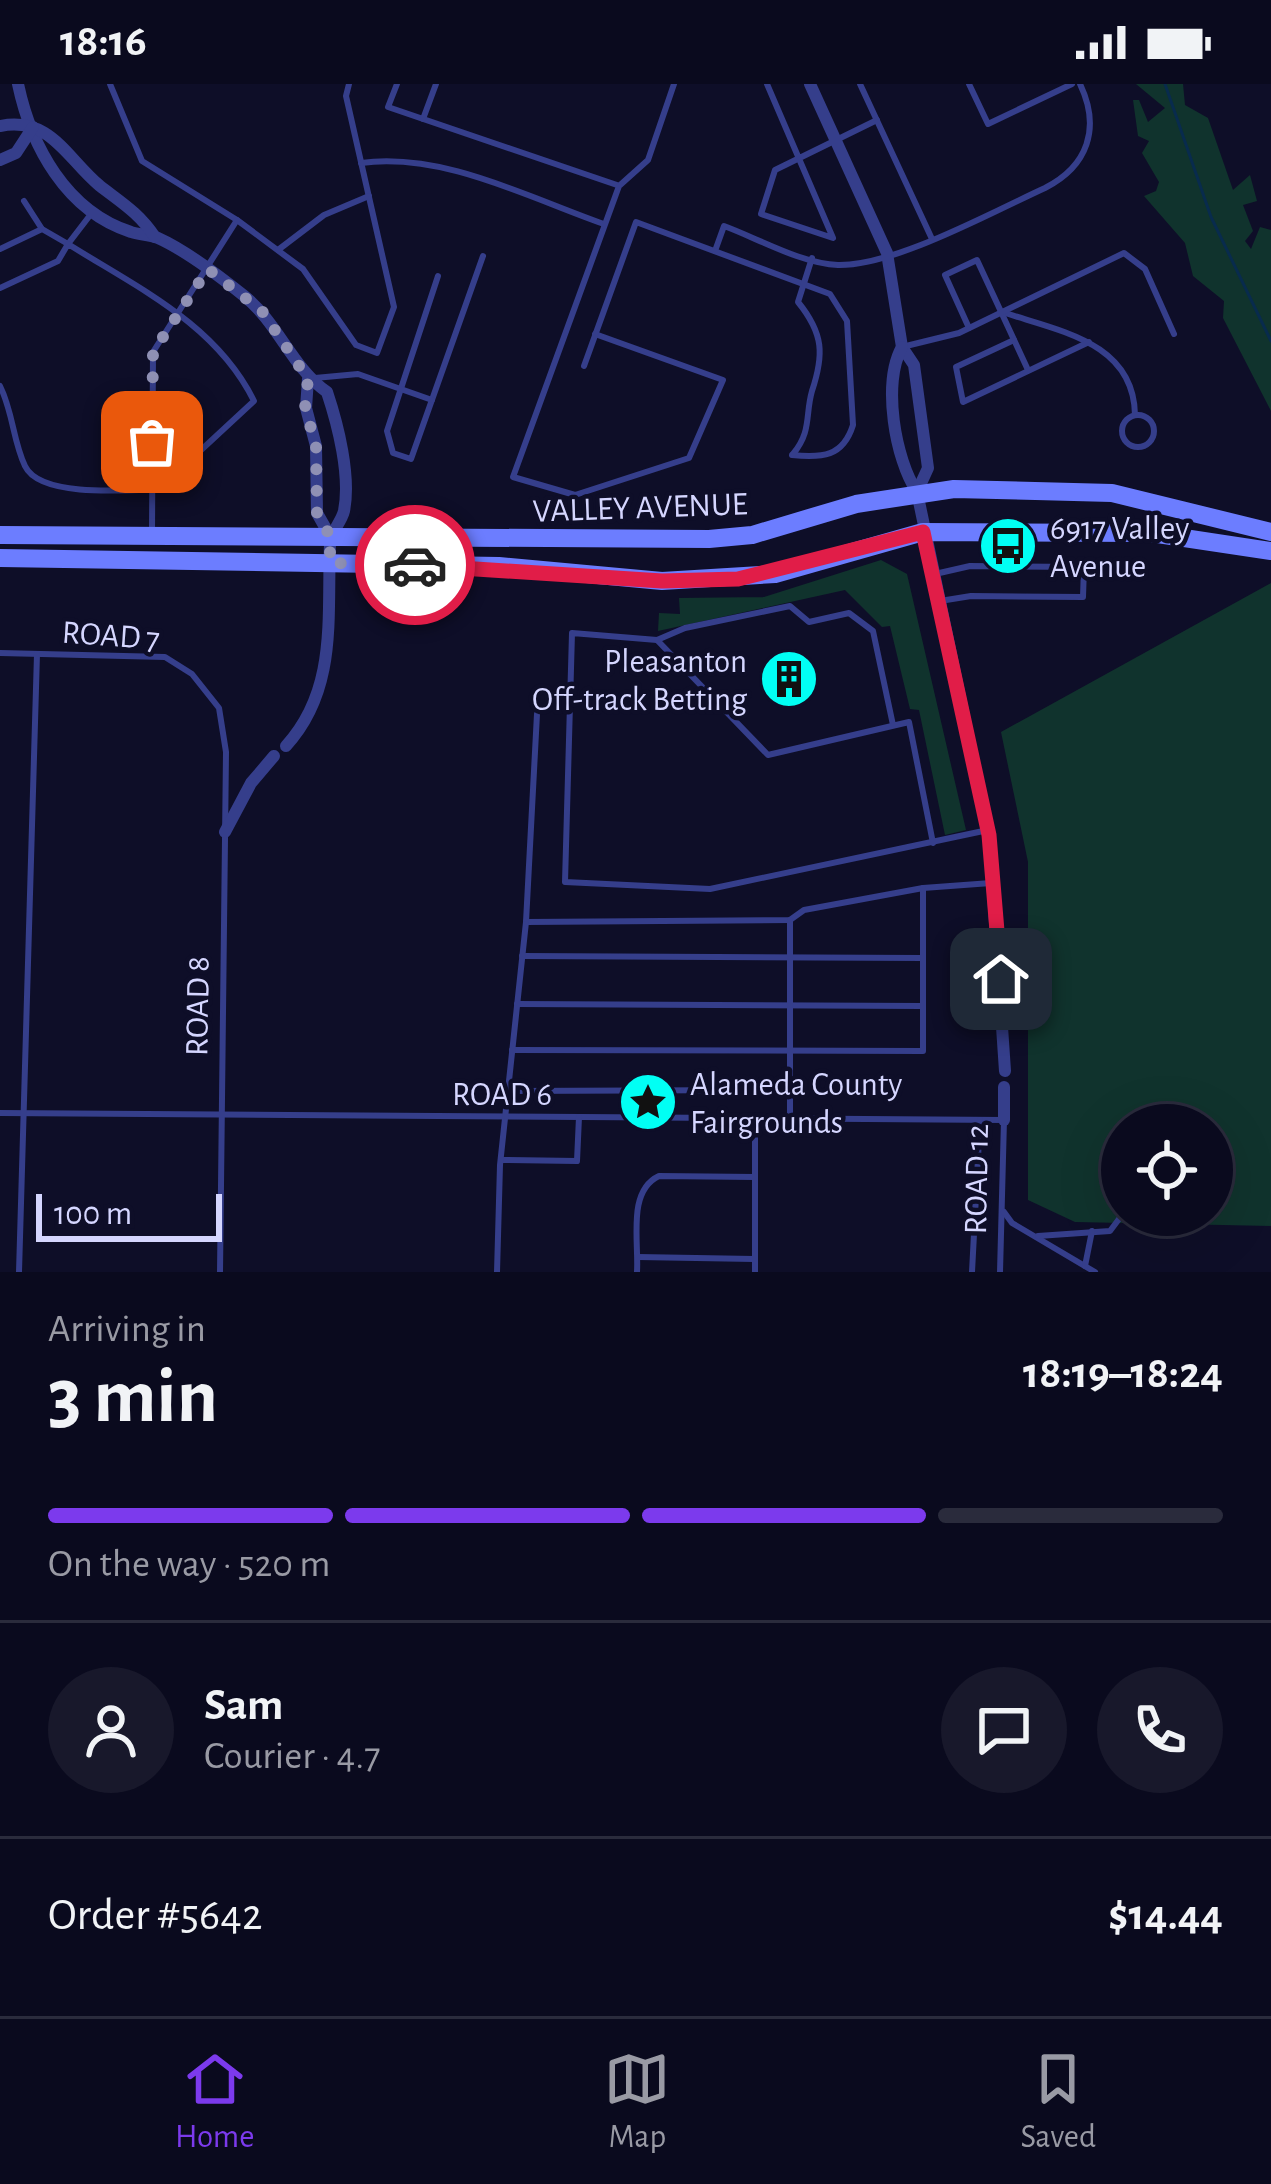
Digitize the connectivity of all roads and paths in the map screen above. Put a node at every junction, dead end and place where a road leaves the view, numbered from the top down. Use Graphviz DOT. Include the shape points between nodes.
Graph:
graph roads {
  1 [pos="18,84"];
  2 [pos="110,84"];
  3 [pos="349,84"];
  4 [pos="397,84"];
  5 [pos="436,84"];
  6 [pos="674,84"];
  7 [pos="767,84"];
  8 [pos="810,84"];
  9 [pos="860,84"];
  10 [pos="970,84"];
  11 [pos="1076,84"];
  12 [pos="423,119"];
  13 [pos="877,120"];
  14 [pos="0,126"];
  15 [pos="33,127"];
  16 [pos="836,140"];
  17 [pos="799,159"];
  18 [pos="0,160"];
  19 [pos="361,164"];
  20 [pos="619,186"];
  21 [pos="368,196"];
  22 [pos="24,201"];
  23 [pos="93,211"];
  24 [pos="237,220"];
  25 [pos="605,225"];
  26 [pos="42,230"];
  27 [pos="155,237"];
  28 [pos="932,239"];
  29 [pos="68,244"];
  30 [pos="0,249"];
  31 [pos="278,250"];
  32 [pos="715,251"];
  33 [pos="887,253"];
  34 [pos="483,256"];
  35 [pos="812,258"];
  36 [pos="208,269"];
  37 [pos="438,276"];
  38 [pos="804,284"];
  39 [pos="0,288"];
  40 [pos="1002,311"];
  41 [pos="179,312"];
  42 [pos="969,328"];
  43 [pos="596,334"];
  44 [pos="1174,334"];
  45 [pos="1015,340"];
  46 [pos="1089,342"];
  47 [pos="902,347"];
  48 [pos="584,366"];
  49 [pos="1028,370"];
  50 [pos="308,379"];
  51 [pos="0,386"];
  52 [pos="400,389"];
  53 [pos="432,400"];
  54 [pos="1135,415"];
  55 [pos="152,488"];
  56 [pos="917,492"];
  57 [pos="923,532"];
  58 [pos="1271,532"];
  59 [pos="0,535"];
  60 [pos="152,536"];
  61 [pos="330,536"];
  62 [pos="1271,551"];
  63 [pos="0,558"];
  64 [pos="330,563"];
  65 [pos="931,575"];
  66 [pos="937,602"];
  67 [pos="657,640"];
  68 [pos="0,653"];
  69 [pos="37,654"];
  70 [pos="537,714"];
  71 [pos="892,725"];
  72 [pos="286,746"];
  73 [pos="274,757"];
  74 [pos="988,830"];
  75 [pos="225,832"];
  76 [pos="933,843"];
  77 [pos="995,882"];
  78 [pos="923,888"];
  79 [pos="790,920"];
  80 [pos="526,922"];
  81 [pos="522,956"];
  82 [pos="923,958"];
  83 [pos="790,960"];
  84 [pos="517,1004"];
  85 [pos="790,1005"];
  86 [pos="922,1006"];
  87 [pos="512,1050"];
  88 [pos="790,1050"];
  89 [pos="1005,1071"];
  90 [pos="1004,1087"];
  91 [pos="790,1090"];
  92 [pos="508,1091"];
  93 [pos="1,1113"];
  94 [pos="23,1113"];
  95 [pos="221,1114"];
  96 [pos="505,1117"];
  97 [pos="578,1117"];
  98 [pos="754,1118"];
  99 [pos="790,1119"];
  100 [pos="980,1120"];
  101 [pos="1004,1120"];
  102 [pos="501,1160"];
  103 [pos="755,1177"];
  104 [pos="1002,1209"];
  105 [pos="1092,1231"];
  106 [pos="1101,1231"];
  107 [pos="1034,1236"];
  108 [pos="638,1257"];
  109 [pos="754,1259"];
  110 [pos="1085,1266"];
  111 [pos="19,1272"];
  112 [pos="220,1272"];
  113 [pos="497,1272"];
  114 [pos="638,1272"];
  115 [pos="754,1272"];
  116 [pos="973,1272"];
  117 [pos="1000,1272"];
  118 [pos="1095,1272"];
  1 -- 15 [label="street"];
  2 -- 24 [label="lane" via="142,161"];
  3 -- 19 [label="lane"];
  4 -- 12 [label="lane" via="388,107"];
  5 -- 12 [label="lane"];
  6 -- 20 [label="lane" via="648,160"];
  7 -- 17 [label="lane"];
  8 -- 16 [label="street"];
  9 -- 13 [label="lane"];
  10 -- 11 [label="lane" via="988,124"];
  11 -- 28 [label="lane" via="1091,115 1077,167"];
  12 -- 20 [label="lane"];
  13 -- 16 [label="lane"];
  13 -- 28 [label="lane"];
  14 -- 15 [label="street"];
  15 -- 18 [label="street" via="16,153"];
  15 -- 23 [label="street" via="40,155"];
  15 -- 27 [label="street" via="62,142"];
  16 -- 17 [label="lane"];
  16 -- 33 [label="street"];
  17 -- 17 [label="lane" via="816,198 832,238 761,214 775,170"];
  19 -- 21 [label="lane"];
  19 -- 25 [label="lane" via="431,164"];
  20 -- 25 [label="lane"];
  21 -- 31 [label="lane" via="323,215"];
  21 -- 31 [label="lane" via="394,307 377,353 356,345 303,269"];
  22 -- 26 [label="lane"];
  23 -- 27 [label="street"];
  23 -- 29 [label="lane"];
  24 -- 31 [label="lane"];
  24 -- 36 [label="lane"];
  25 -- 43 [label="lane" via="513,477 575,495 688,458 723,380"];
  26 -- 29 [label="lane"];
  26 -- 30 [label="lane"];
  27 -- 36 [label="street"];
  28 -- 33 [label="lane"];
  29 -- 39 [label="lane" via="58,261"];
  29 -- 41 [label="lane"];
  32 -- 35 [label="lane" via="724,226"];
  32 -- 38 [label="lane"];
  32 -- 43 [label="lane" via="636,222"];
  33 -- 35 [label="lane" via="836,265"];
  33 -- 47 [label="street"];
  34 -- 53 [label="lane"];
  35 -- 38 [label="lane"];
  36 -- 41 [label="lane"];
  36 -- 50 [label="street" via="262,311"];
  37 -- 52 [label="lane"];
  38 -- 38 [label="lane" via="798,302 815,326 823,360 810,427 792,455 817,458 841,449 853,425 847,321 830,294"];
  40 -- 42 [label="lane"];
  40 -- 42 [label="lane" via="977,260 944,275"];
  40 -- 44 [label="lane" via="1124,253 1145,269"];
  40 -- 45 [label="lane"];
  40 -- 46 [label="lane"];
  41 -- 55 [label="lane" via="153,352"];
  41 -- 55 [label="lane" via="236,364 254,400 186,464 185,488"];
  42 -- 47 [label="lane"];
  43 -- 48 [label="lane"];
  45 -- 49 [label="lane"];
  45 -- 49 [label="lane" via="956,367 963,402"];
  46 -- 49 [label="lane"];
  46 -- 54 [label="lane" via="1123,368"];
  47 -- 56 [label="street" via="914,365 928,468"];
  47 -- 56 [label="street" via="892,365 902,470"];
  50 -- 52 [label="lane" via="358,374"];
  50 -- 61 [label="street" via="317,513"];
  50 -- 61 [label="street" via="327,392 342,464 344,512"];
  51 -- 55 [label="lane" via="25,467 39,484"];
  52 -- 53 [label="lane"];
  52 -- 53 [label="lane" via="386,431 393,453 411,459"];
  54 -- 54 [label="lane" via="1121,434 1139,448 1154,429"];
  55 -- 60 [label="lane"];
  56 -- 57 [label="street"];
  56 -- 58 [label="main road, VALLEY AVENUE" via="1112,493"];
  56 -- 61 [label="main road, VALLEY AVENUE" via="709,539"];
  57 -- 62 [label="main road, VALLEY AVENUE" via="1151,532"];
  57 -- 64 [label="main road, VALLEY AVENUE" via="738,579"];
  57 -- 65 [label="street"];
  59 -- 60 [label="main road, VALLEY AVENUE"];
  60 -- 61 [label="main road, VALLEY AVENUE"];
  61 -- 64 [label="street"];
  63 -- 64 [label="main road, VALLEY AVENUE"];
  64 -- 72 [label="street" via="326,674 315,707"];
  65 -- 66 [label="street"];
  65 -- 66 [label="lane" via="970,566 1084,567 1083,597"];
  66 -- 74 [label="street"];
  67 -- 71 [label="lane" via="768,755"];
  67 -- 71 [label="lane" via="790,607 809,622 849,613 873,631"];
  67 -- 76 [label="lane" via="572,633 565,882 710,889"];
  68 -- 69 [label="lane, ROAD 7"];
  69 -- 75 [label="lane, ROAD 7" via="165,657 192,674 219,708"];
  69 -- 94 [label="lane"];
  70 -- 80 [label="lane"];
  71 -- 76 [label="lane" via="909,722"];
  73 -- 75 [label="street, ROAD 8"];
  74 -- 76 [label="lane"];
  74 -- 77 [label="street"];
  75 -- 95 [label="lane, ROAD 8"];
  77 -- 78 [label="lane"];
  77 -- 89 [label="street"];
  78 -- 79 [label="lane" via="804,910"];
  78 -- 82 [label="lane"];
  79 -- 80 [label="lane"];
  79 -- 83 [label="lane"];
  80 -- 81 [label="lane"];
  81 -- 83 [label="lane"];
  81 -- 84 [label="lane"];
  82 -- 83 [label="lane"];
  82 -- 86 [label="lane"];
  83 -- 85 [label="lane"];
  84 -- 85 [label="lane"];
  84 -- 87 [label="lane"];
  85 -- 86 [label="lane"];
  85 -- 88 [label="lane"];
  86 -- 88 [label="lane" via="923,1051"];
  87 -- 88 [label="lane"];
  87 -- 92 [label="lane"];
  88 -- 91 [label="lane"];
  90 -- 101 [label="street, ROAD 12"];
  91 -- 92 [label="lane"];
  91 -- 99 [label="lane"];
  92 -- 96 [label="lane"];
  93 -- 94 [label="lane, ROAD 6"];
  94 -- 95 [label="lane, ROAD 6"];
  94 -- 111 [label="lane"];
  95 -- 96 [label="lane, ROAD 6"];
  95 -- 112 [label="lane, ROAD 8"];
  96 -- 97 [label="lane, ROAD 6"];
  96 -- 102 [label="lane"];
  97 -- 98 [label="lane, ROAD 6"];
  97 -- 102 [label="lane" via="577,1161"];
  98 -- 99 [label="lane, ROAD 6"];
  98 -- 103 [label="lane"];
  99 -- 100 [label="lane, ROAD 6"];
  100 -- 101 [label="lane, ROAD 6"];
  100 -- 116 [label="lane"];
  101 -- 104 [label="lane, ROAD 12"];
  102 -- 113 [label="lane"];
  103 -- 108 [label="lane" via="652,1179 639,1197"];
  103 -- 109 [label="lane"];
  104 -- 107 [label="lane"];
  104 -- 117 [label="lane, ROAD 12"];
  105 -- 106 [label="lane"];
  105 -- 107 [label="lane"];
  105 -- 110 [label="lane"];
  107 -- 110 [label="lane"];
  108 -- 109 [label="lane"];
  108 -- 114 [label="lane"];
  109 -- 115 [label="lane"];
  110 -- 118 [label="lane"];
}
